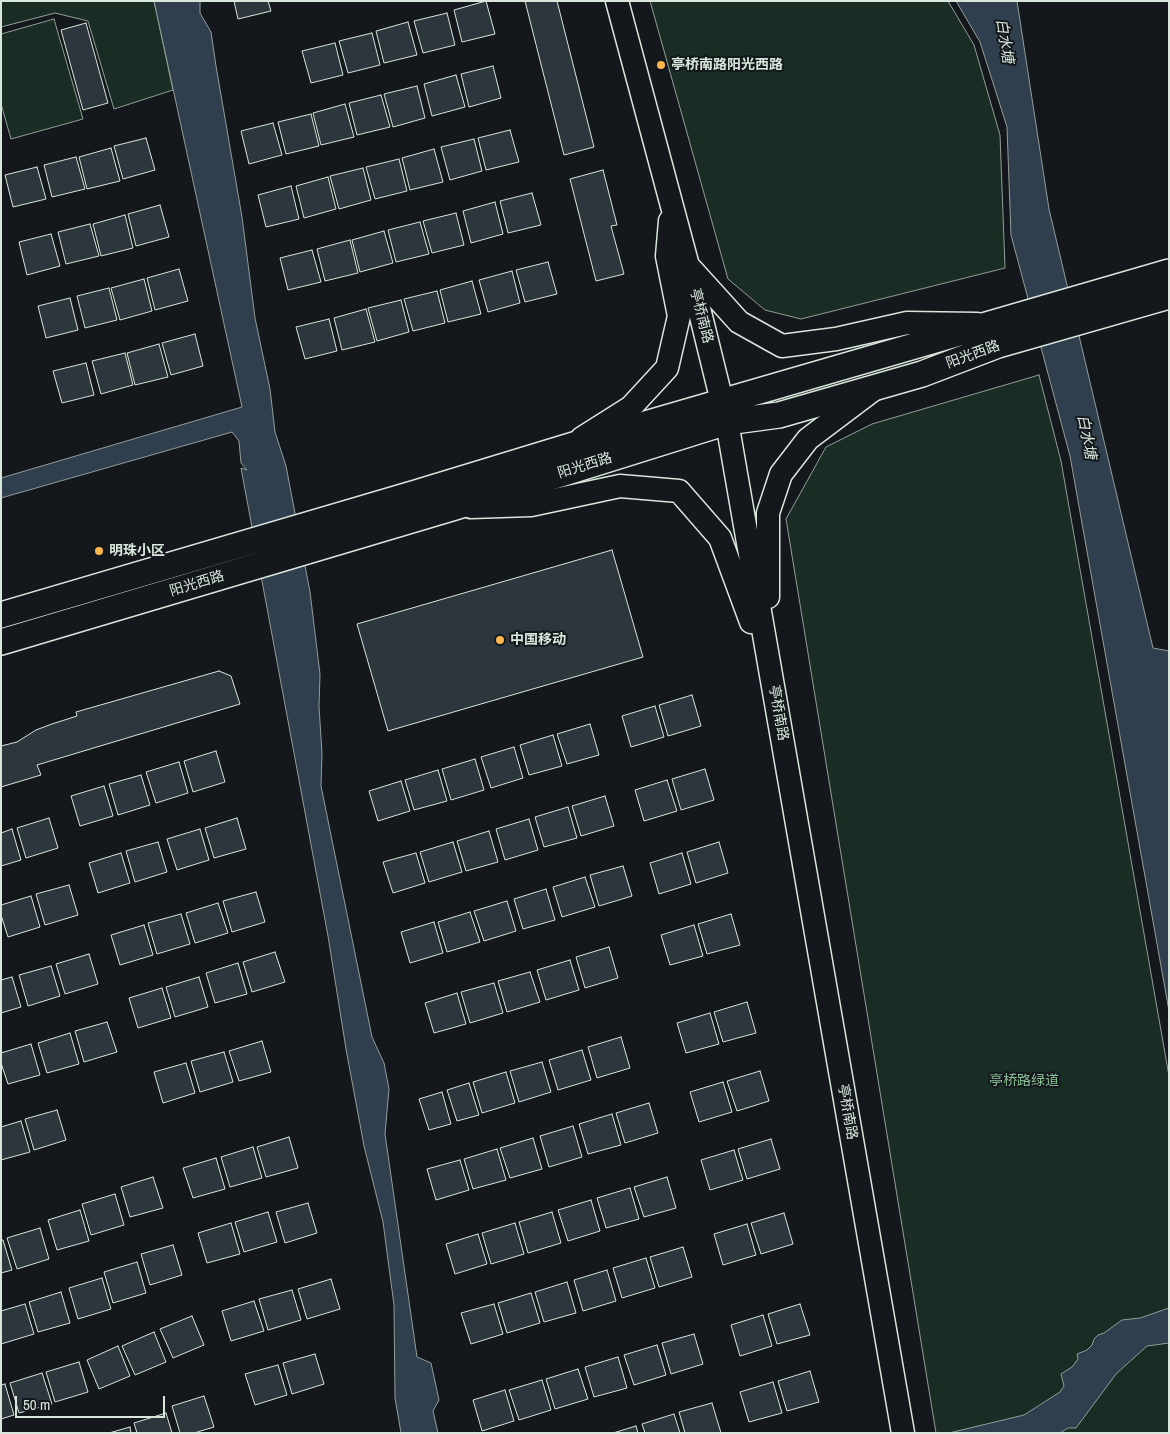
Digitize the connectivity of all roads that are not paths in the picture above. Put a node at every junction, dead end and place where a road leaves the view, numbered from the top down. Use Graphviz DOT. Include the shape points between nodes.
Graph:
graph roads {
  1 [pos="617,1"];
  2 [pos="672,206"];
  3 [pos="688,265"];
  4 [pos="1169,272"];
  5 [pos="1169,296"];
  6 [pos="1116,299"];
  7 [pos="994,334"];
  8 [pos="877,387"];
  9 [pos="724,412"];
  10 [pos="568,446"];
  11 [pos="454,507"];
  12 [pos="1,615"];
  13 [pos="1,642"];
  14 [pos="771,675"];
  15 [pos="903,1433"];
  1 -- 2 [label="street, 亭桥南路"];
  2 -- 3 [label="street, 亭桥南路"];
  2 -- 10 [label="street" via="668,256 679,316 667,368 631,407"];
  3 -- 7 [label="street" via="738,322 782,346 836,339 907,323"];
  3 -- 9 [label="street, 亭桥南路"];
  4 -- 6 [label="main road, 阳光西路"];
  5 -- 6 [label="main road, 阳光西路"];
  6 -- 7 [label="main road, 阳光西路"];
  7 -- 8 [label="main road, 阳光西路" via="922,374"];
  7 -- 9 [label="main road, 阳光西路"];
  8 -- 9 [label="main road, 阳光西路" via="779,415"];
  8 -- 14 [label="street" via="808,439 781,474 768,513"];
  9 -- 10 [label="main road, 阳光西路"];
  9 -- 11 [label="main road, 阳光西路"];
  9 -- 14 [label="street, 亭桥南路"];
  10 -- 12 [label="main road, 阳光西路"];
  11 -- 13 [label="main road, 阳光西路"];
  11 -- 14 [label="street" via="531,505 620,486 679,491 720,538"];
  14 -- 15 [label="street, 亭桥南路"];
}
